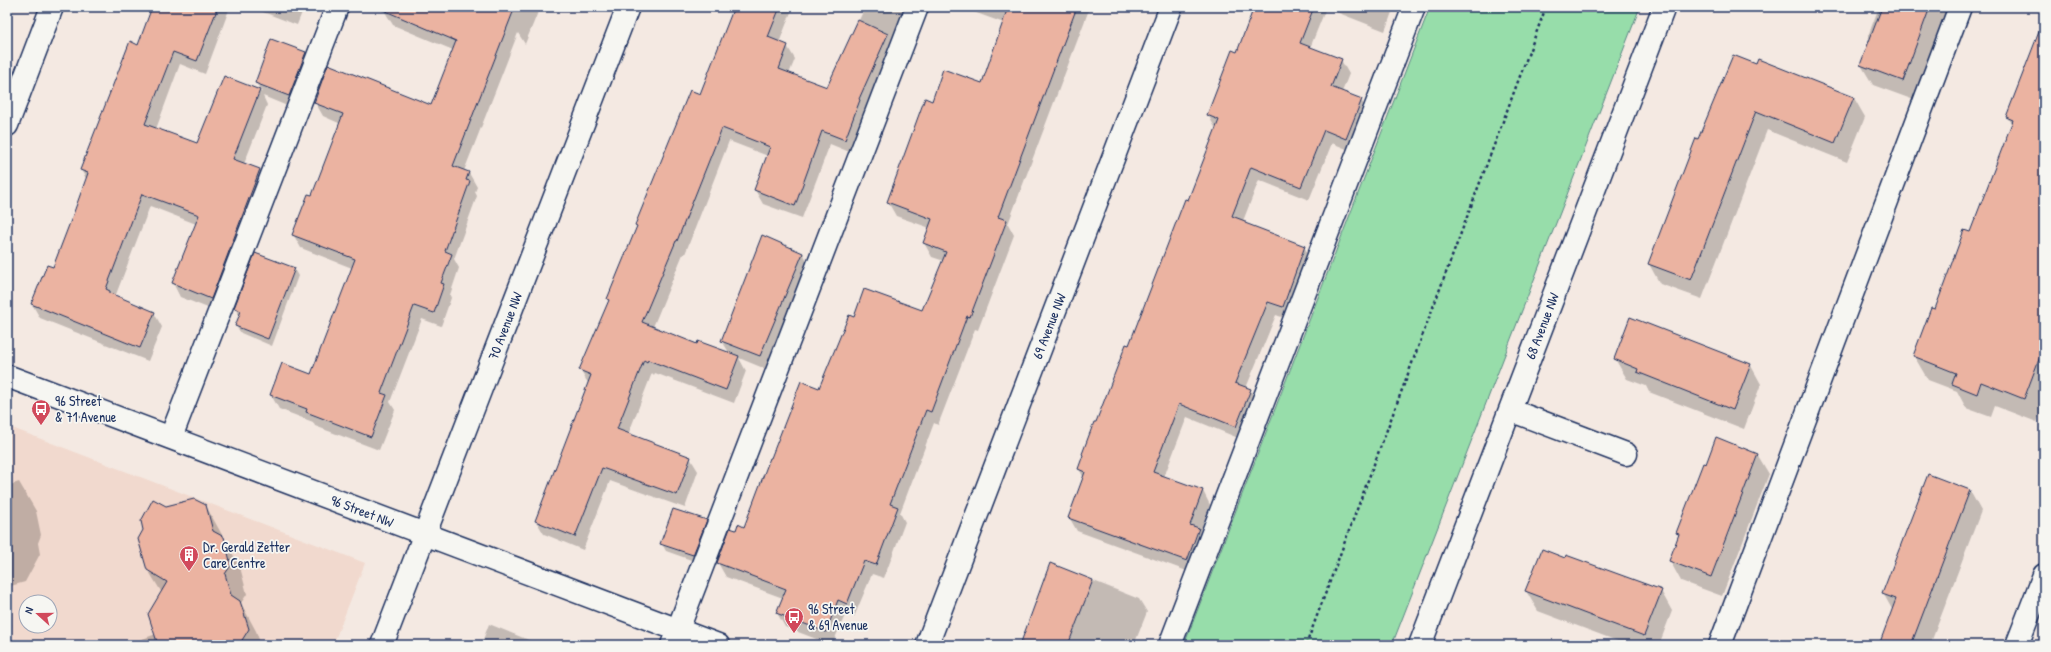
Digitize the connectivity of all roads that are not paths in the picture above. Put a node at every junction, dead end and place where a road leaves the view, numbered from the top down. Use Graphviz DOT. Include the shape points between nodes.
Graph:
graph roads {
  1 [pos="52,7"];
  2 [pos="337,7"];
  3 [pos="628,7"];
  4 [pos="917,7"];
  5 [pos="1171,7"];
  6 [pos="1414,7"];
  7 [pos="1664,7"];
  8 [pos="1960,7"];
  9 [pos="7,125"];
  10 [pos="7,376"];
  11 [pos="1510,410"];
  12 [pos="171,437"];
  13 [pos="1626,454"];
  14 [pos="425,535"];
  15 [pos="2044,575"];
  16 [pos="675,637"];
  17 [pos="382,645"];
  18 [pos="718,645"];
  19 [pos="926,645"];
  20 [pos="1170,645"];
  21 [pos="1420,645"];
  22 [pos="1720,645"];
  23 [pos="2017,645"];
  1 -- 9 [label="street"];
  2 -- 12 [label="street"];
  3 -- 14 [label="street, 70 Avenue NW"];
  4 -- 16 [label="street"];
  5 -- 19 [label="street, 69 Avenue NW"];
  6 -- 20 [label="street"];
  7 -- 11 [label="street, 68 Avenue NW"];
  8 -- 22 [label="street"];
  10 -- 12 [label="street, 96 Street NW"];
  11 -- 13 [label="street"];
  11 -- 21 [label="street, 68 Avenue NW"];
  12 -- 14 [label="street, 96 Street NW"];
  14 -- 16 [label="street, 96 Street NW"];
  14 -- 17 [label="street, 70 Avenue NW"];
  15 -- 23 [label="street"];
  16 -- 18 [label="street, 96 Street NW"];
}
